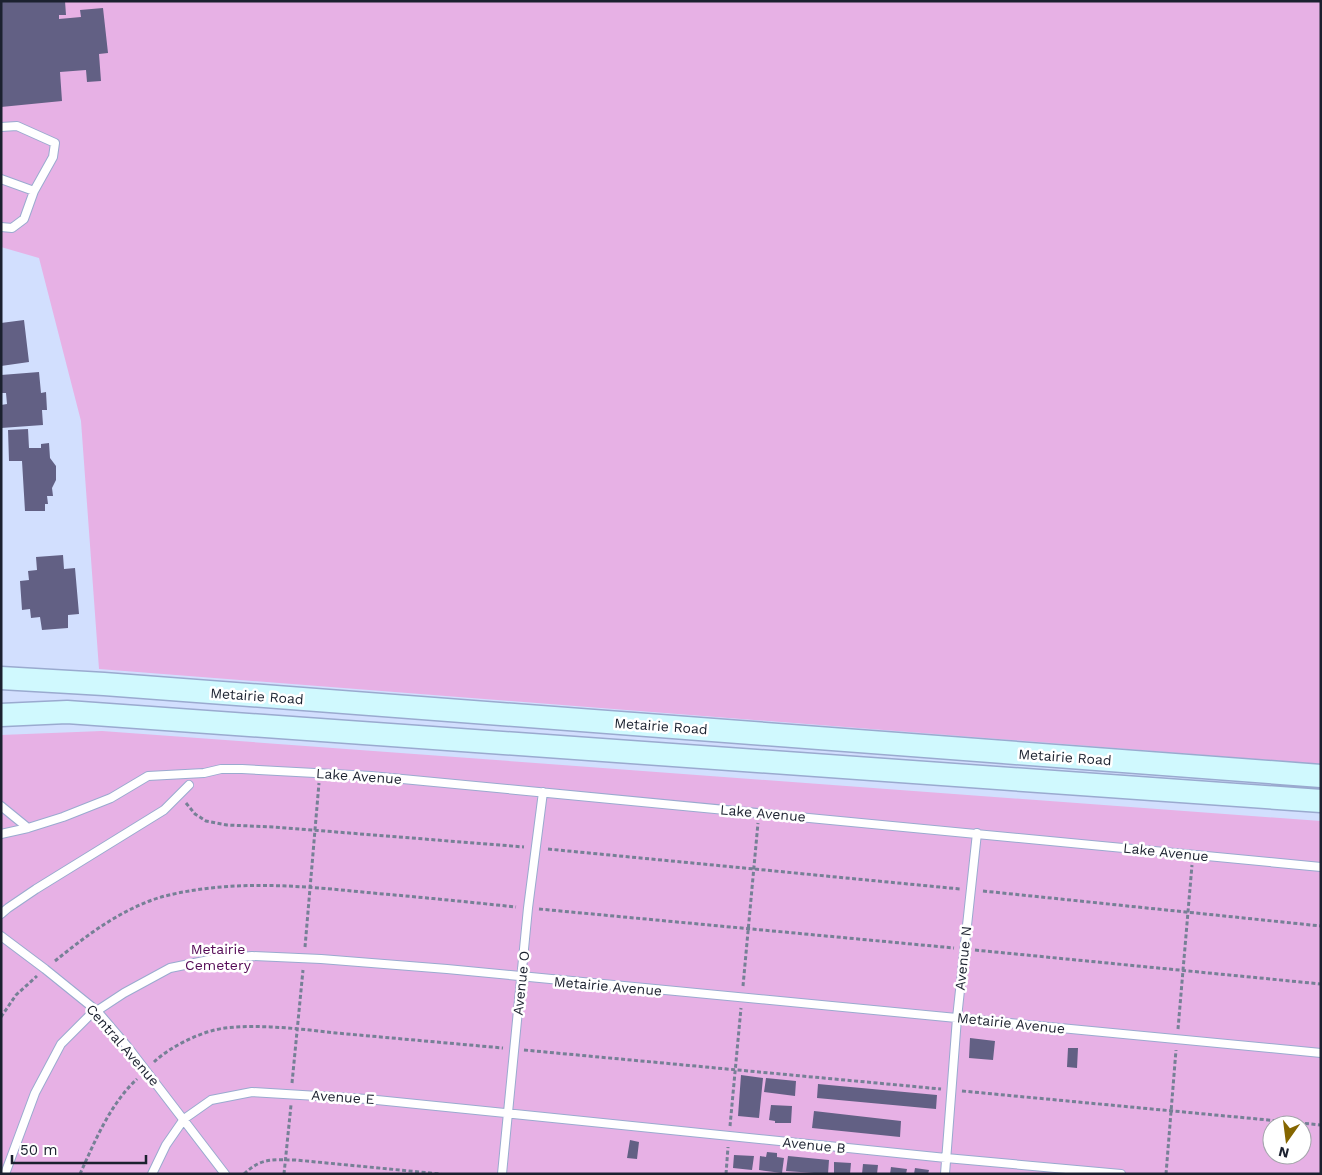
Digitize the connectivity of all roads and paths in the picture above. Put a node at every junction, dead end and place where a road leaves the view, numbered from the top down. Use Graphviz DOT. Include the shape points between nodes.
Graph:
graph roads {
  1 [pos="1,127"];
  2 [pos="1,179"];
  3 [pos="34,191"];
  4 [pos="1,227"];
  5 [pos="1,678"];
  6 [pos="1,715"];
  7 [pos="320,773"];
  8 [pos="1321,776"];
  9 [pos="190,785"];
  10 [pos="543,792"];
  11 [pos="180,795"];
  12 [pos="1321,801"];
  13 [pos="1,806"];
  14 [pos="28,828"];
  15 [pos="315,830"];
  16 [pos="977,833"];
  17 [pos="1,834"];
  18 [pos="537,848"];
  19 [pos="1193,854"];
  20 [pos="1321,867"];
  21 [pos="310,888"];
  22 [pos="970,890"];
  23 [pos="528,908"];
  24 [pos="1188,912"];
  25 [pos="1,914"];
  26 [pos="1321,926"];
  27 [pos="1,936"];
  28 [pos="964,949"];
  29 [pos="304,958"];
  30 [pos="45,969"];
  31 [pos="1183,971"];
  32 [pos="522,978"];
  33 [pos="1321,984"];
  34 [pos="97,1011"];
  35 [pos="1,1017"];
  36 [pos="957,1018"];
  37 [pos="297,1029"];
  38 [pos="1177,1039"];
  39 [pos="514,1049"];
  40 [pos="1321,1053"];
  41 [pos="146,1070"];
  42 [pos="951,1090"];
  43 [pos="292,1094"];
  44 [pos="1171,1110"];
  45 [pos="507,1113"];
  46 [pos="184,1119"];
  47 [pos="1321,1125"];
  48 [pos="946,1158"];
  49 [pos="286,1160"];
  50 [pos="5,1174"];
  51 [pos="80,1174"];
  52 [pos="152,1174"];
  53 [pos="225,1174"];
  54 [pos="244,1174"];
  55 [pos="284,1174"];
  56 [pos="441,1174"];
  57 [pos="502,1174"];
  58 [pos="945,1174"];
  59 [pos="1121,1174"];
  60 [pos="1166,1174"];
  1 -- 3 [label="lane" via="17,126 55,143 53,157"];
  2 -- 3 [label="lane"];
  3 -- 4 [label="lane" via="24,219 12,228"];
  5 -- 8 [label="main road, Metairie Road"];
  6 -- 12 [label="main road, Metairie Road" via="66,712"];
  7 -- 10 [label="lane, Lake Avenue"];
  7 -- 14 [label="lane, Lake Avenue" via="221,769 148,776 111,798"];
  7 -- 15 [label="path"];
  9 -- 11 [label="lane"];
  10 -- 16 [label="lane, Lake Avenue"];
  10 -- 18 [label="lane, Avenue O"];
  11 -- 15 [label="path" via="194,814 206,821 227,826"];
  11 -- 25 [label="lane" via="164,810"];
  13 -- 14 [label="lane"];
  14 -- 17 [label="lane, Lake Avenue"];
  15 -- 18 [label="path"];
  15 -- 21 [label="path"];
  16 -- 19 [label="lane, Lake Avenue"];
  16 -- 22 [label="lane, Avenue N"];
  18 -- 22 [label="path"];
  18 -- 23 [label="lane, Avenue O"];
  19 -- 20 [label="lane, Lake Avenue"];
  19 -- 24 [label="path"];
  21 -- 23 [label="path"];
  21 -- 29 [label="path"];
  21 -- 30 [label="path" via="240,885 164,897 130,910 95,930"];
  22 -- 24 [label="path"];
  22 -- 28 [label="lane, Avenue N"];
  23 -- 28 [label="path"];
  23 -- 32 [label="lane, Avenue O"];
  24 -- 26 [label="path"];
  24 -- 31 [label="path"];
  27 -- 30 [label="lane, Central Avenue"];
  28 -- 31 [label="path"];
  28 -- 36 [label="lane, Avenue N"];
  29 -- 32 [label="lane, Metairie Avenue"];
  29 -- 34 [label="lane, Metairie Avenue" via="214,959 170,968"];
  29 -- 37 [label="path"];
  30 -- 34 [label="lane, Central Avenue"];
  30 -- 35 [label="path" via="16,995"];
  31 -- 33 [label="path"];
  31 -- 38 [label="path"];
  32 -- 36 [label="lane, Metairie Avenue"];
  32 -- 39 [label="lane, Avenue O"];
  34 -- 41 [label="lane, Central Avenue"];
  34 -- 50 [label="lane, Metairie Avenue" via="61,1044 35,1093"];
  36 -- 38 [label="lane, Metairie Avenue"];
  36 -- 42 [label="lane, Avenue N"];
  37 -- 39 [label="path"];
  37 -- 41 [label="path" via="224,1028 190,1038 160,1056"];
  37 -- 43 [label="path"];
  38 -- 40 [label="lane, Metairie Avenue"];
  38 -- 44 [label="path"];
  39 -- 42 [label="path"];
  39 -- 45 [label="lane, Avenue O"];
  41 -- 46 [label="lane, Central Avenue"];
  41 -- 51 [label="path" via="129,1086 103,1124"];
  42 -- 44 [label="path"];
  42 -- 48 [label="lane, Avenue N"];
  43 -- 45 [label="lane, Avenue E"];
  43 -- 46 [label="lane, Avenue E" via="252,1092 211,1100"];
  43 -- 49 [label="path"];
  44 -- 47 [label="path"];
  44 -- 60 [label="path"];
  45 -- 48 [label="lane, Avenue B"];
  45 -- 57 [label="lane, Avenue O"];
  46 -- 52 [label="lane"];
  46 -- 53 [label="lane, Central Avenue"];
  48 -- 58 [label="lane, Avenue N"];
  48 -- 59 [label="lane, Avenue B"];
  49 -- 54 [label="path" via="255,1164"];
  49 -- 55 [label="path"];
  49 -- 56 [label="path"];
}
